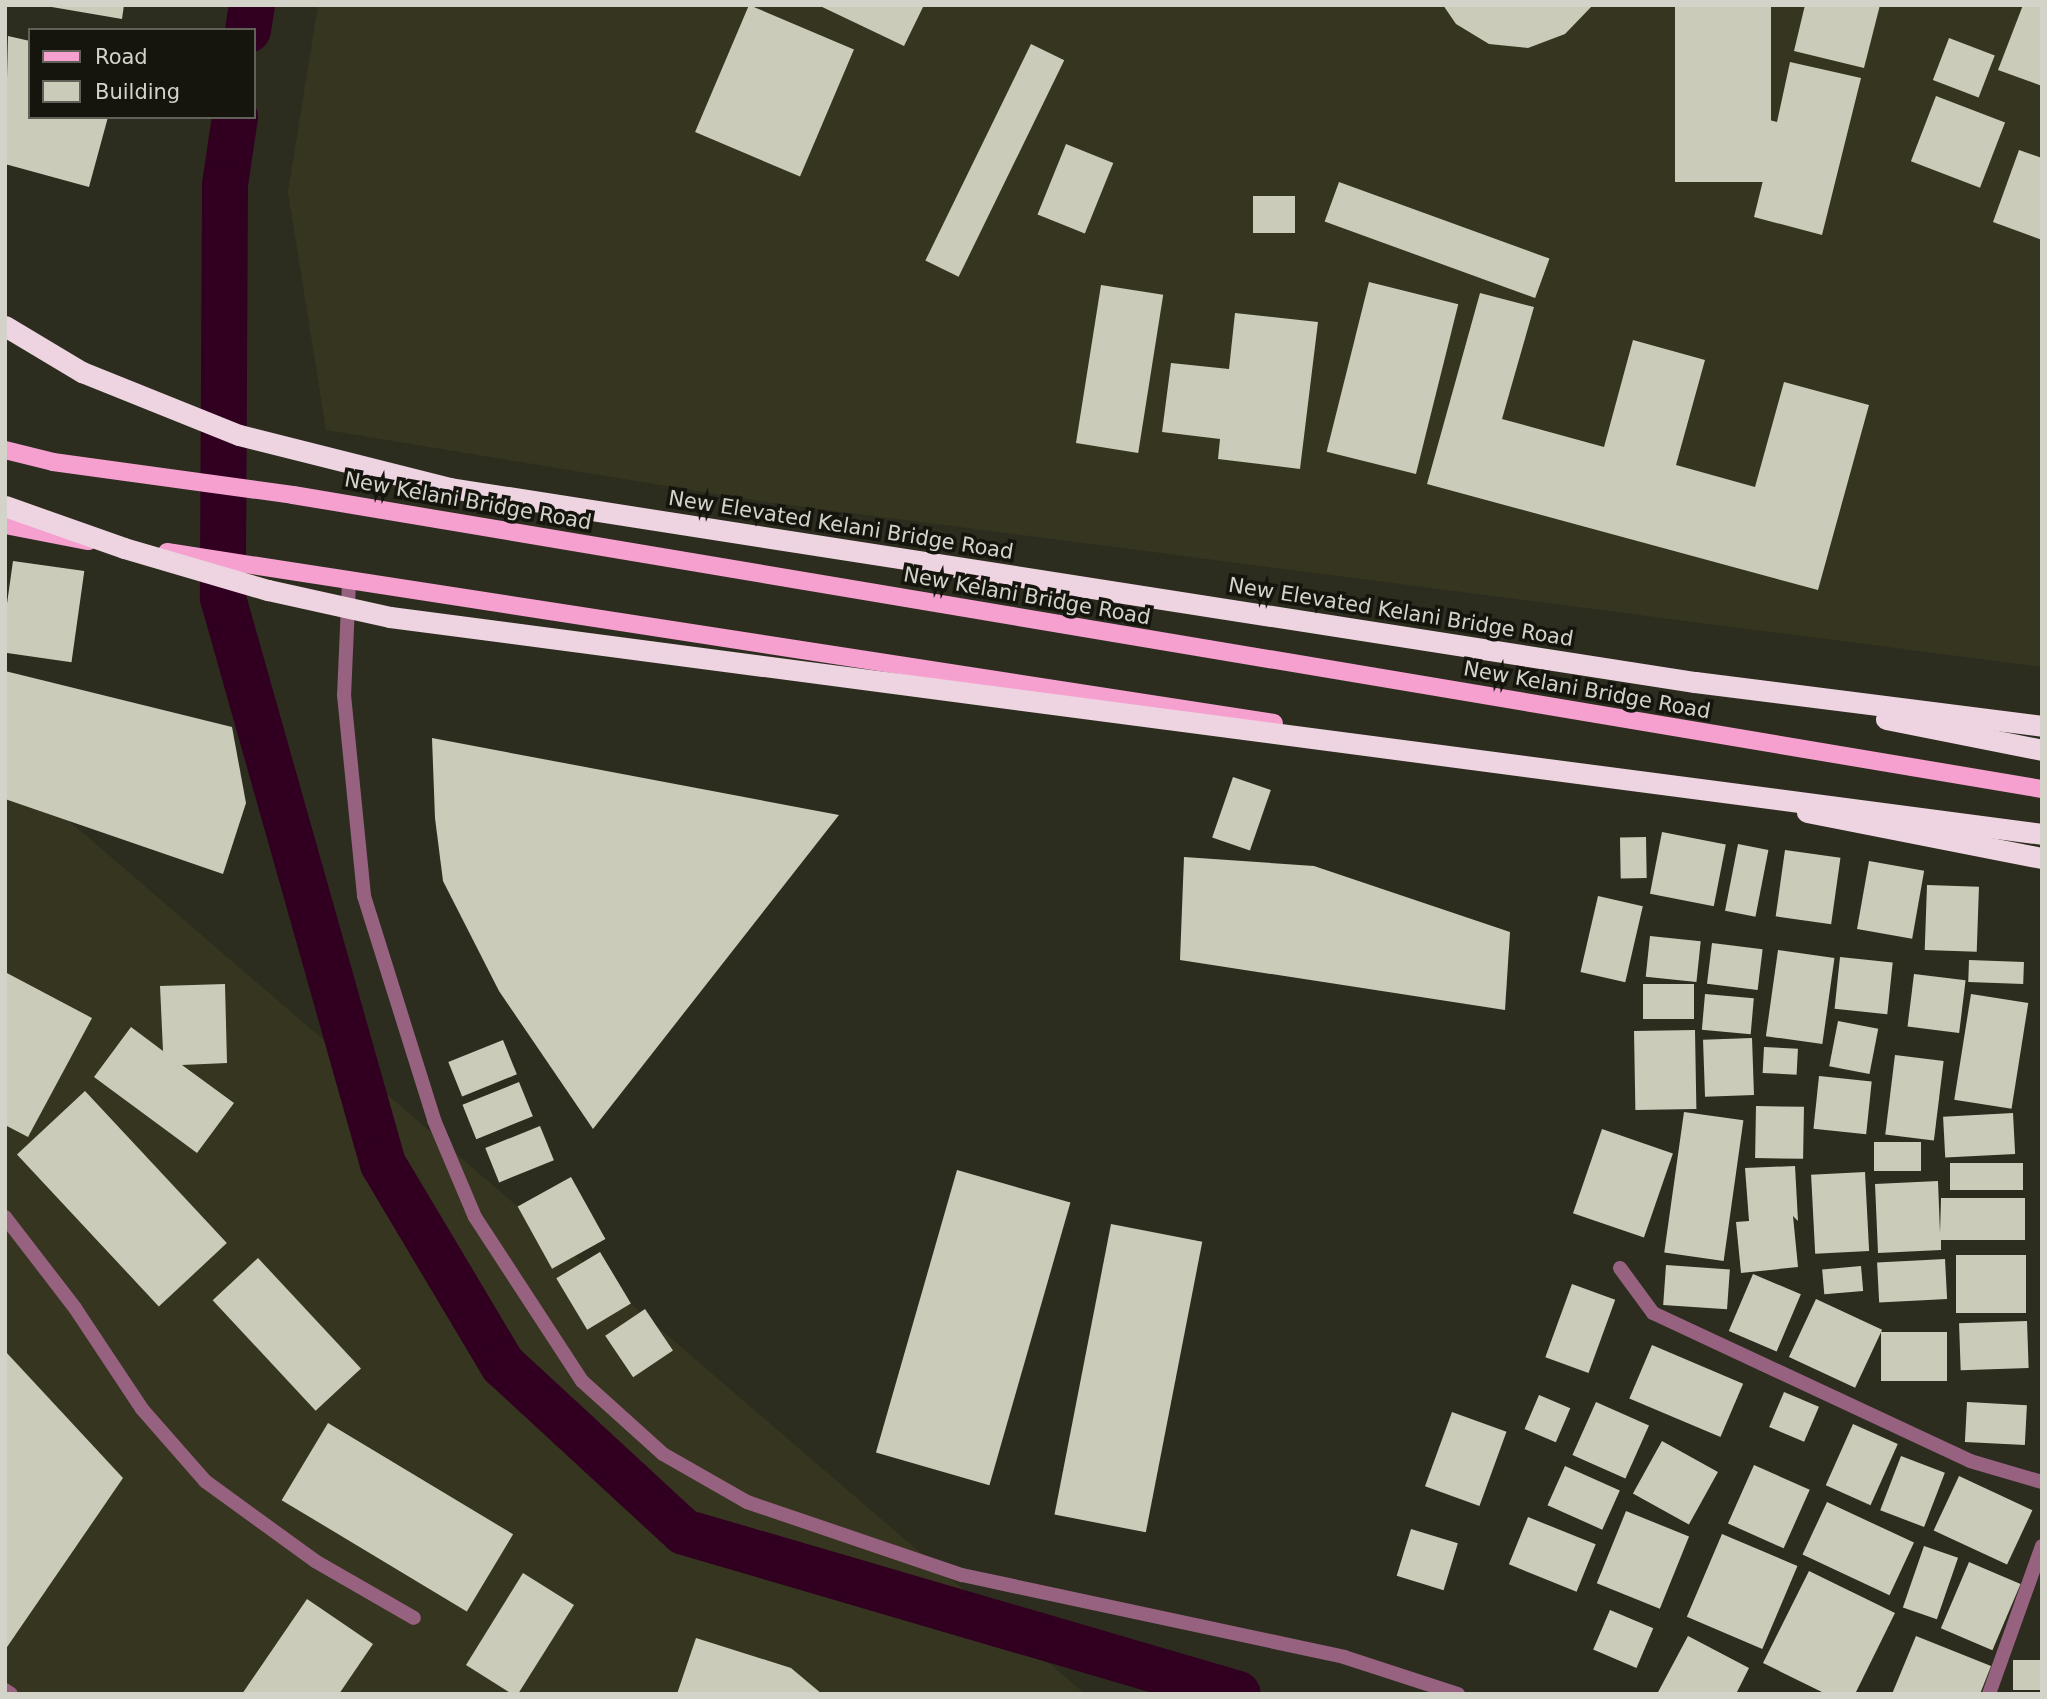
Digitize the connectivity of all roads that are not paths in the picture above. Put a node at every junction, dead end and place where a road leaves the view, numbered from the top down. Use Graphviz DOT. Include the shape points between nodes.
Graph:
graph roads {
  1 [pos="5,326"];
  2 [pos="5,450"];
  3 [pos="5,506"];
  4 [pos="5,525"];
  5 [pos="349,582"];
  6 [pos="1695,682"];
  7 [pos="2042,726"];
  8 [pos="2042,750"];
  9 [pos="2042,789"];
  10 [pos="1711,793"];
  11 [pos="2042,837"];
  12 [pos="2042,858"];
  13 [pos="5,1217"];
  14 [pos="1620,1268"];
  15 [pos="2042,1482"];
  16 [pos="2042,1546"];
  17 [pos="414,1618"];
  18 [pos="5,1690"];
  19 [pos="11,1694"];
  20 [pos="1458,1694"];
  21 [pos="1989,1694"];
  1 -- 6 [label="highway, New Elevated Kelani Bridge Road" via="82,372 239,435 450,488"];
  2 -- 9 [label="main road, New Kelani Bridge Road" via="53,462 293,495"];
  3 -- 10 [label="highway, bridge" via="124,548 268,590 390,617"];
  4 -- 5 [label="main road" via="39,535"];
  5 -- 11 [label="main road"];
  5 -- 20 [label="street" via="344,695 364,896 434,1120 474,1217 582,1381 663,1454 747,1502 962,1575 1344,1657"];
  6 -- 7 [label="highway"];
  6 -- 8 [label="highway"];
  10 -- 11 [label="highway, bridge"];
  10 -- 12 [label="highway, bridge"];
  13 -- 17 [label="street" via="75,1308 142,1409 205,1481 314,1561"];
  14 -- 15 [label="street" via="1653,1313 1970,1461"];
  16 -- 21 [label="street"];
  18 -- 19 [label="street"];
}
